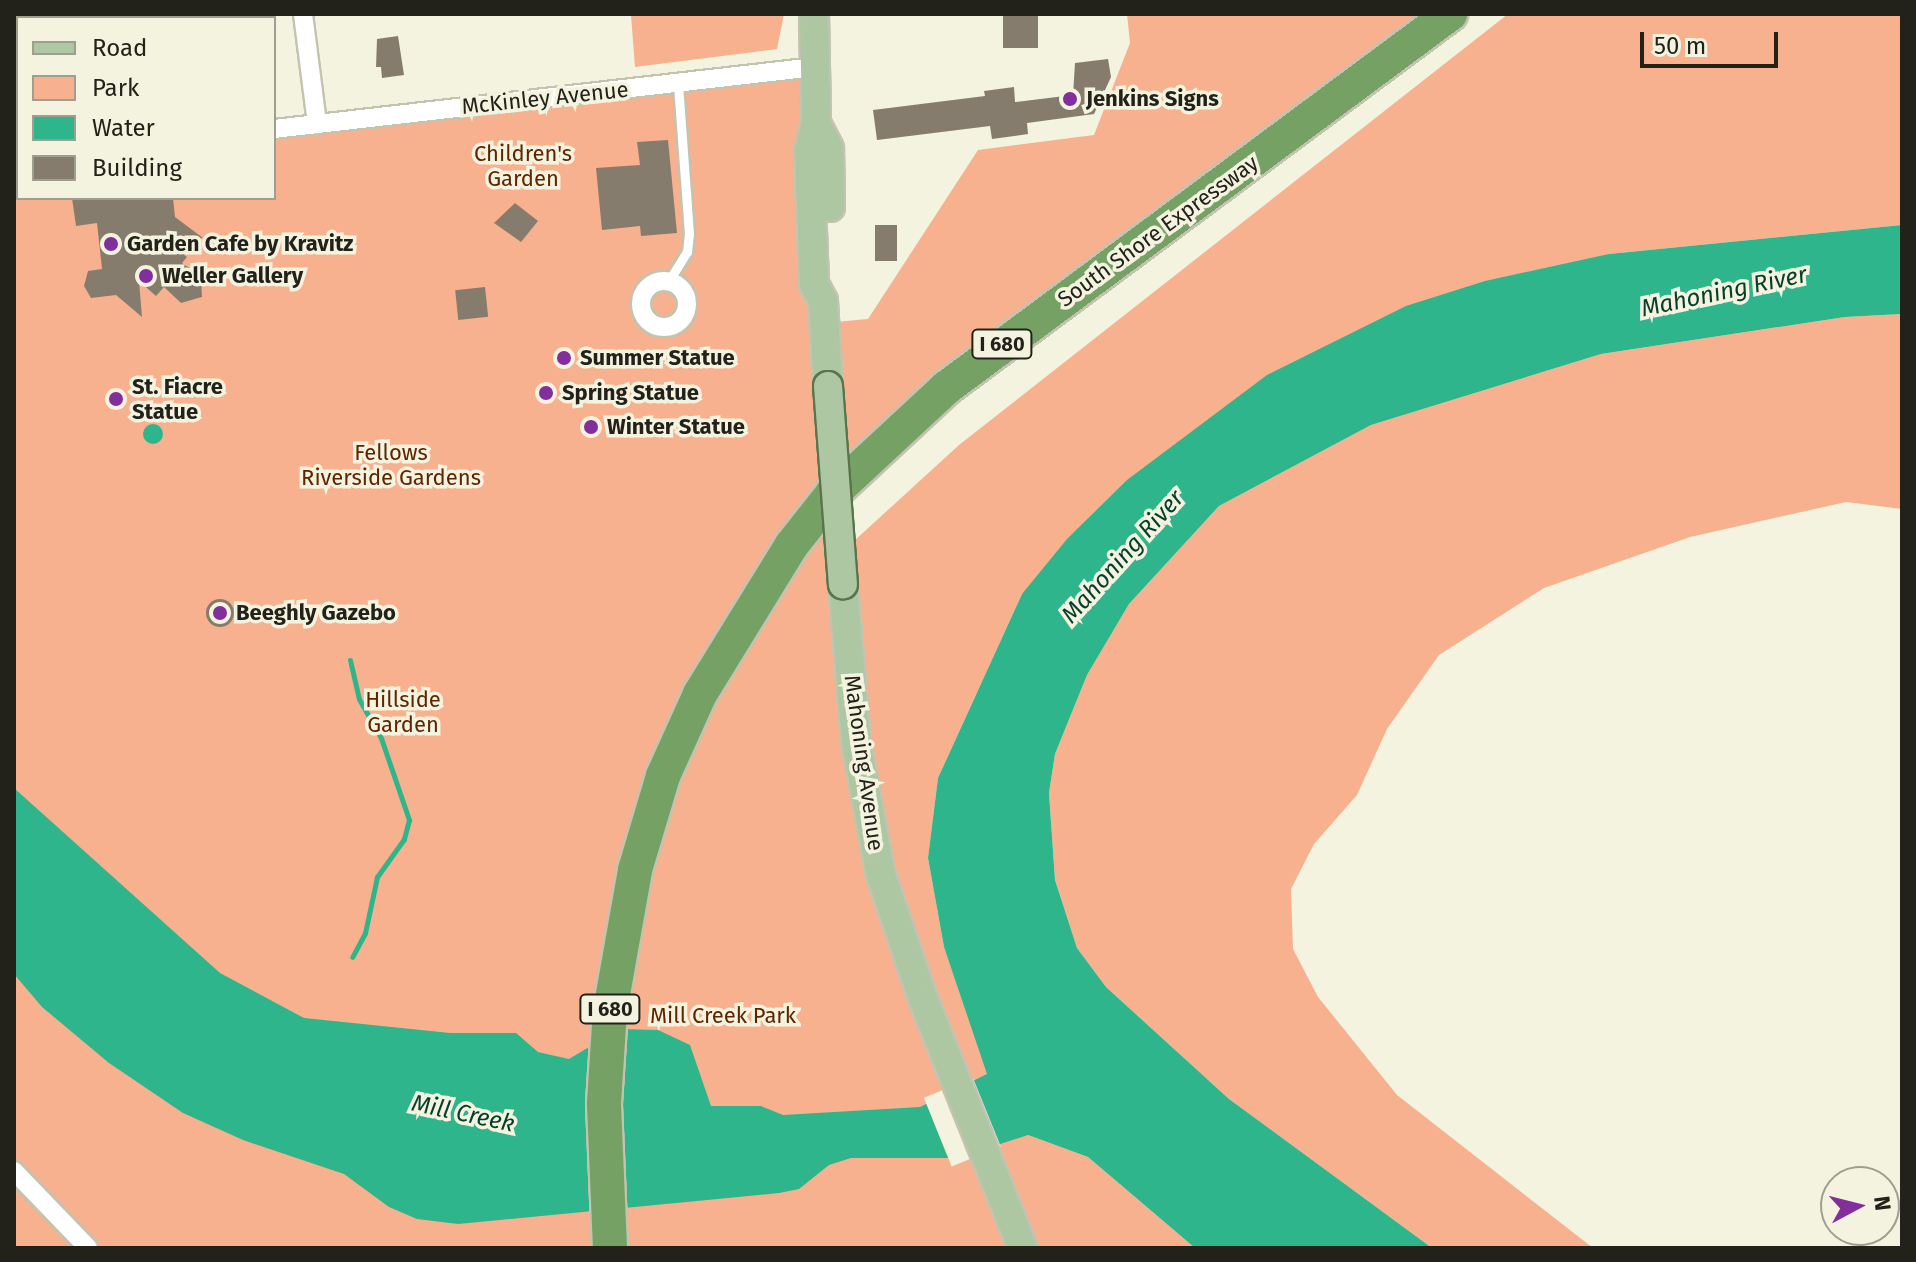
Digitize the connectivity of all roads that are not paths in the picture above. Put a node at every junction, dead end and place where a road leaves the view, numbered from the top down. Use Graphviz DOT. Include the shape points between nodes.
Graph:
graph roads {
  1 [pos="303,14"];
  2 [pos="814,14"];
  3 [pos="1450,14"];
  4 [pos="815,67"];
  5 [pos="678,83"];
  6 [pos="317,124"];
  7 [pos="276,129"];
  8 [pos="668,282"];
  9 [pos="14,1171"];
  10 [pos="88,1248"];
  11 [pos="610,1248"];
  12 [pos="1023,1248"];
  1 -- 6 [label="street"];
  2 -- 4 [label="main road, Mahoning Avenue"];
  3 -- 11 [label="highway, South Shore Expressway / I 680" via="1029,324 874,452 832,494 776,570 700,694 663,776 635,870 610,1011 604,1103"];
  4 -- 5 [label="street, McKinley Avenue"];
  4 -- 12 [label="main road, Mahoning Avenue, bridge" via="810,166 814,284 823,301 856,742 875,849 905,953"];
  5 -- 6 [label="street, McKinley Avenue"];
  5 -- 8 [label="lane" via="689,244"];
  6 -- 7 [label="street, McKinley Avenue"];
  9 -- 10 [label="street"];
}
